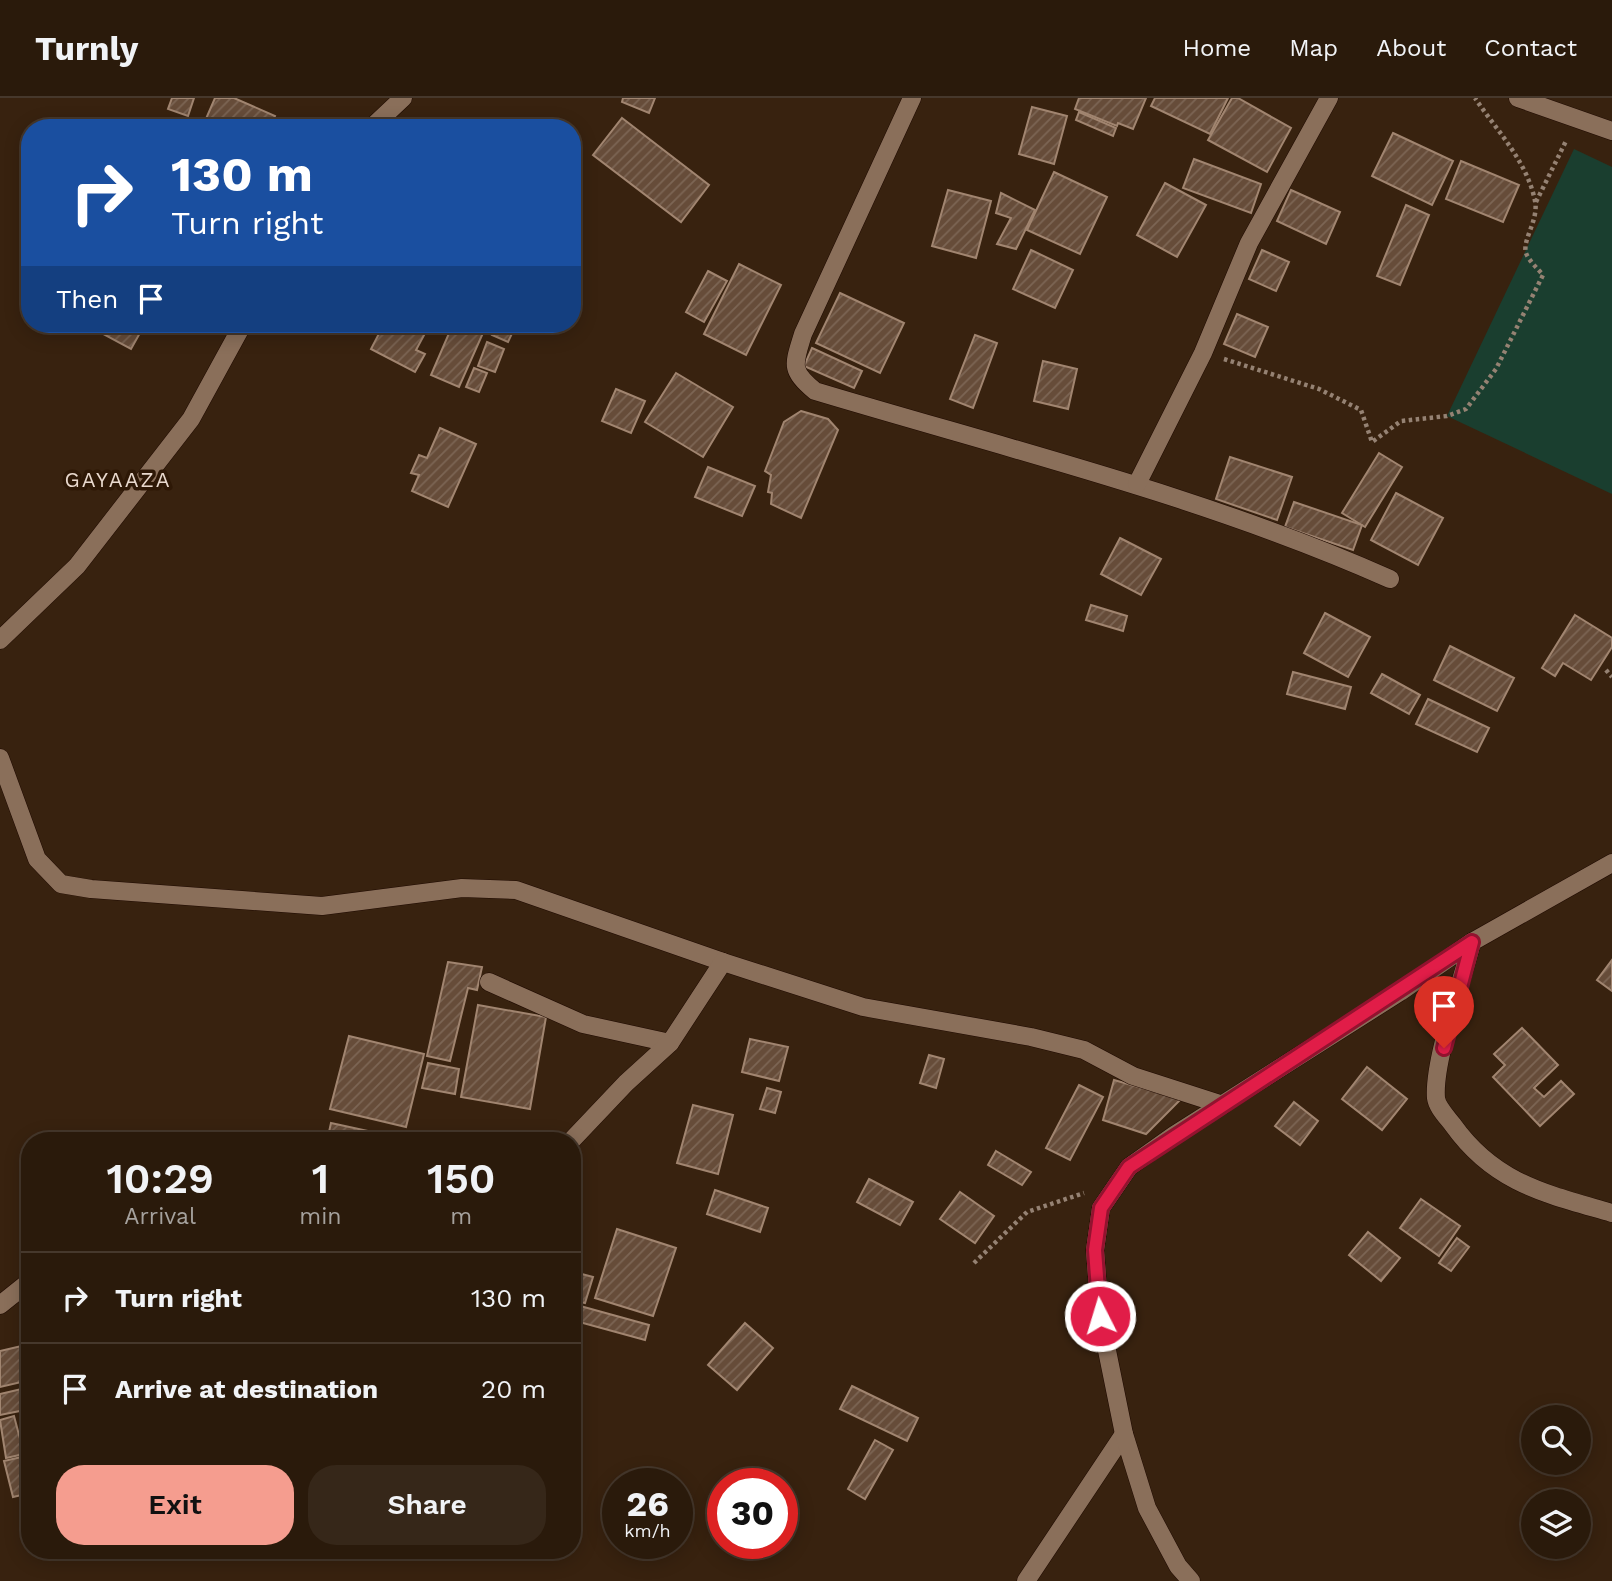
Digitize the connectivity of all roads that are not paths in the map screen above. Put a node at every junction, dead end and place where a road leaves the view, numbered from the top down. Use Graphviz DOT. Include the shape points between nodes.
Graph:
graph roads {
  1 [pos="403,98"];
  2 [pos="912,98"];
  3 [pos="1329,98"];
  4 [pos="1518,98"];
  5 [pos="380,119"];
  6 [pos="1612,131"];
  7 [pos="238,333"];
  8 [pos="1137,484"];
  9 [pos="1390,579"];
  10 [pos="0,640"];
  11 [pos="0,758"];
  12 [pos="1612,863"];
  13 [pos="1472,942"];
  14 [pos="723,962"];
  15 [pos="489,982"];
  16 [pos="670,1044"];
  17 [pos="1223,1105"];
  18 [pos="580,1132"];
  19 [pos="1612,1213"];
  20 [pos="21,1288"];
  21 [pos="0,1305"];
  22 [pos="1124,1434"];
  23 [pos="1026,1581"];
  24 [pos="1191,1581"];
  1 -- 5 [label="street"];
  2 -- 8 [label="street" via="803,334 794,363 799,377 815,390"];
  3 -- 8 [label="street" via="1250,243 1203,353"];
  4 -- 6 [label="street"];
  7 -- 10 [label="street" via="191,419 77,566"];
  8 -- 9 [label="street" via="1330,552"];
  11 -- 14 [label="street" via="37,859 61,884 322,906 462,888 516,890"];
  12 -- 13 [label="street"];
  13 -- 17 [label="street"];
  13 -- 19 [label="street" via="1438,1069 1436,1101 1463,1140 1510,1180"];
  14 -- 16 [label="street"];
  14 -- 17 [label="street" via="863,1007 1084,1051 1133,1076"];
  15 -- 16 [label="street" via="583,1024"];
  16 -- 18 [label="street"];
  17 -- 22 [label="street" via="1129,1167 1101,1208 1095,1250 1100,1316"];
  20 -- 21 [label="street"];
  22 -- 23 [label="street"];
  22 -- 24 [label="street" via="1147,1508"];
}
